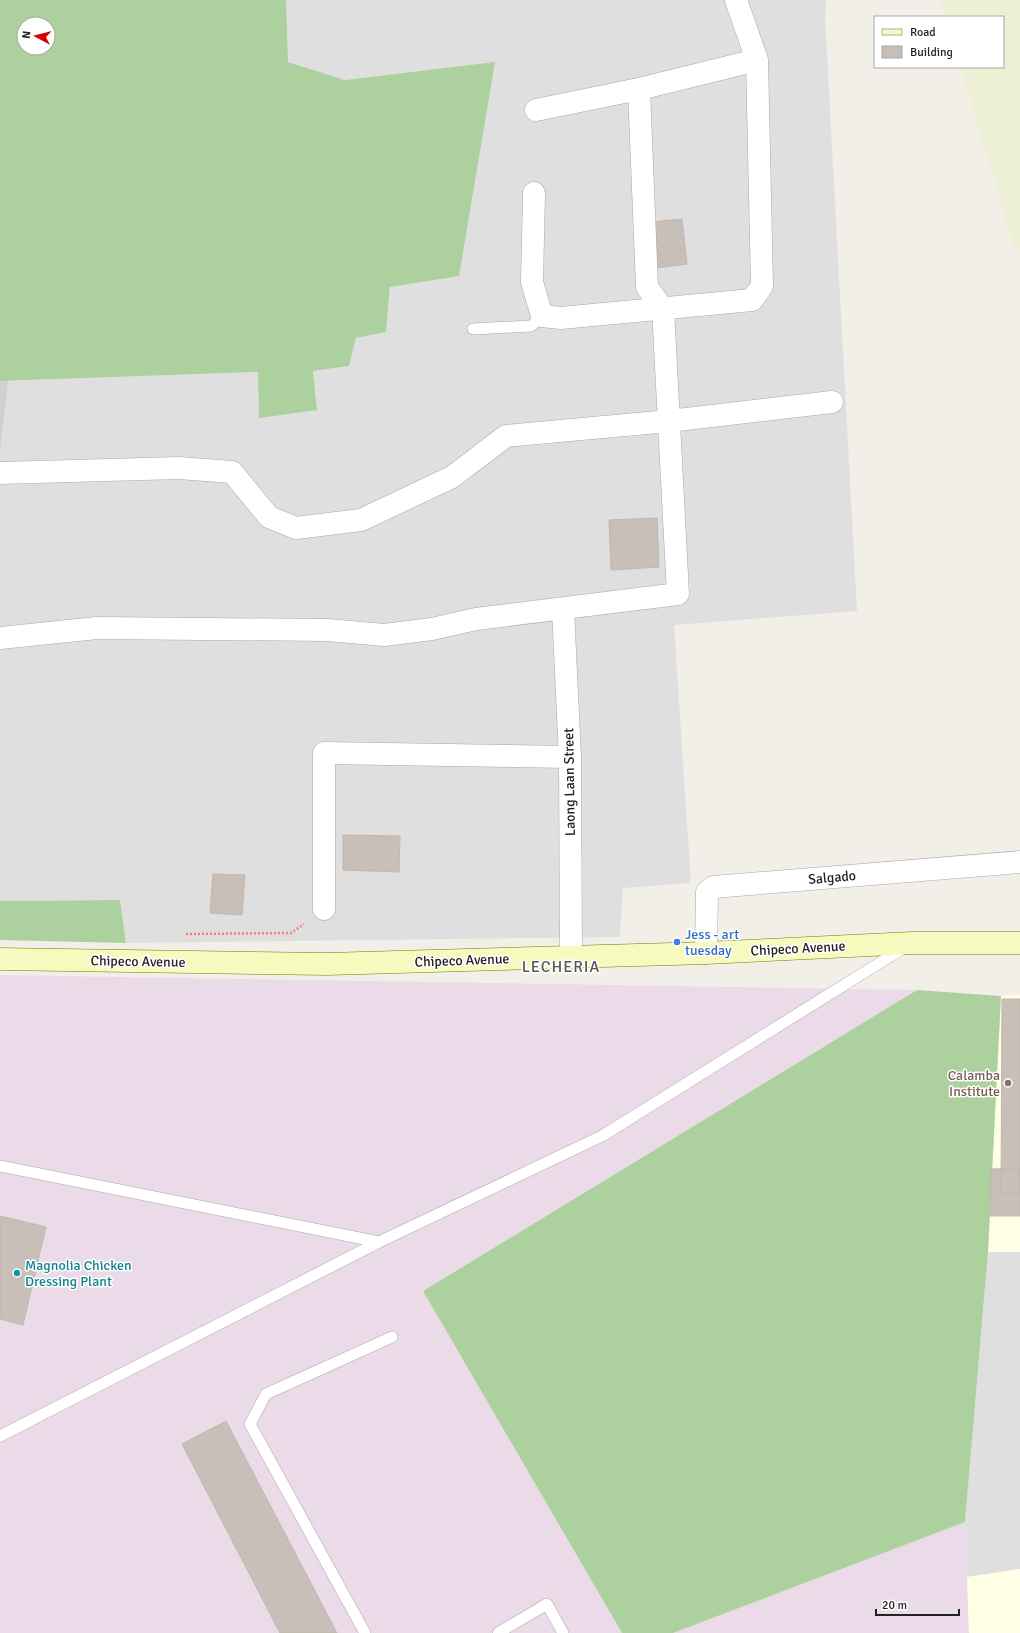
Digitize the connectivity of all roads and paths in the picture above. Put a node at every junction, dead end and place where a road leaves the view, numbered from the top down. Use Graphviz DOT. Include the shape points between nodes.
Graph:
graph roads {
  1 [pos="736,0"];
  2 [pos="757,60"];
  3 [pos="639,89"];
  4 [pos="536,110"];
  5 [pos="534,193"];
  6 [pos="663,309"];
  7 [pos="542,316"];
  8 [pos="473,329"];
  9 [pos="832,402"];
  10 [pos="669,422"];
  11 [pos="0,473"];
  12 [pos="563,609"];
  13 [pos="0,638"];
  14 [pos="570,757"];
  15 [pos="1020,862"];
  16 [pos="324,909"];
  17 [pos="181,934"];
  18 [pos="912,943"];
  19 [pos="1020,943"];
  20 [pos="706,953"];
  21 [pos="571,956"];
  22 [pos="0,959"];
  23 [pos="0,1166"];
  24 [pos="379,1242"];
  25 [pos="392,1337"];
  26 [pos="0,1436"];
  27 [pos="365,1633"];
  28 [pos="498,1633"];
  29 [pos="563,1633"];
  1 -- 2 [label="street"];
  2 -- 3 [label="street"];
  2 -- 6 [label="street" via="762,286 752,300"];
  3 -- 4 [label="street"];
  3 -- 6 [label="street" via="648,287"];
  5 -- 7 [label="street" via="532,282"];
  6 -- 7 [label="street" via="560,318"];
  6 -- 10 [label="street"];
  7 -- 8 [label="lane" via="531,326"];
  9 -- 10 [label="street"];
  10 -- 11 [label="street" via="506,436 452,477 361,520 296,528 269,517 232,472 179,468"];
  10 -- 12 [label="street" via="678,594"];
  12 -- 13 [label="street" via="476,618 432,629 384,635 328,630 97,628"];
  12 -- 14 [label="street, Laong Laan Street"];
  14 -- 16 [label="street" via="324,753"];
  14 -- 21 [label="street, Laong Laan Street"];
  15 -- 20 [label="street, Salgado" via="713,887 706,892"];
  16 -- 17 [label="path" via="291,933"];
  18 -- 19 [label="main road, Chipeco Avenue"];
  18 -- 20 [label="main road, Chipeco Avenue"];
  18 -- 24 [label="lane" via="602,1136"];
  20 -- 21 [label="main road, Chipeco Avenue"];
  21 -- 22 [label="main road, Chipeco Avenue" via="327,964"];
  23 -- 24 [label="lane"];
  24 -- 26 [label="lane"];
  25 -- 27 [label="lane" via="266,1394 250,1424"];
  28 -- 29 [label="lane" via="547,1604"];
}
